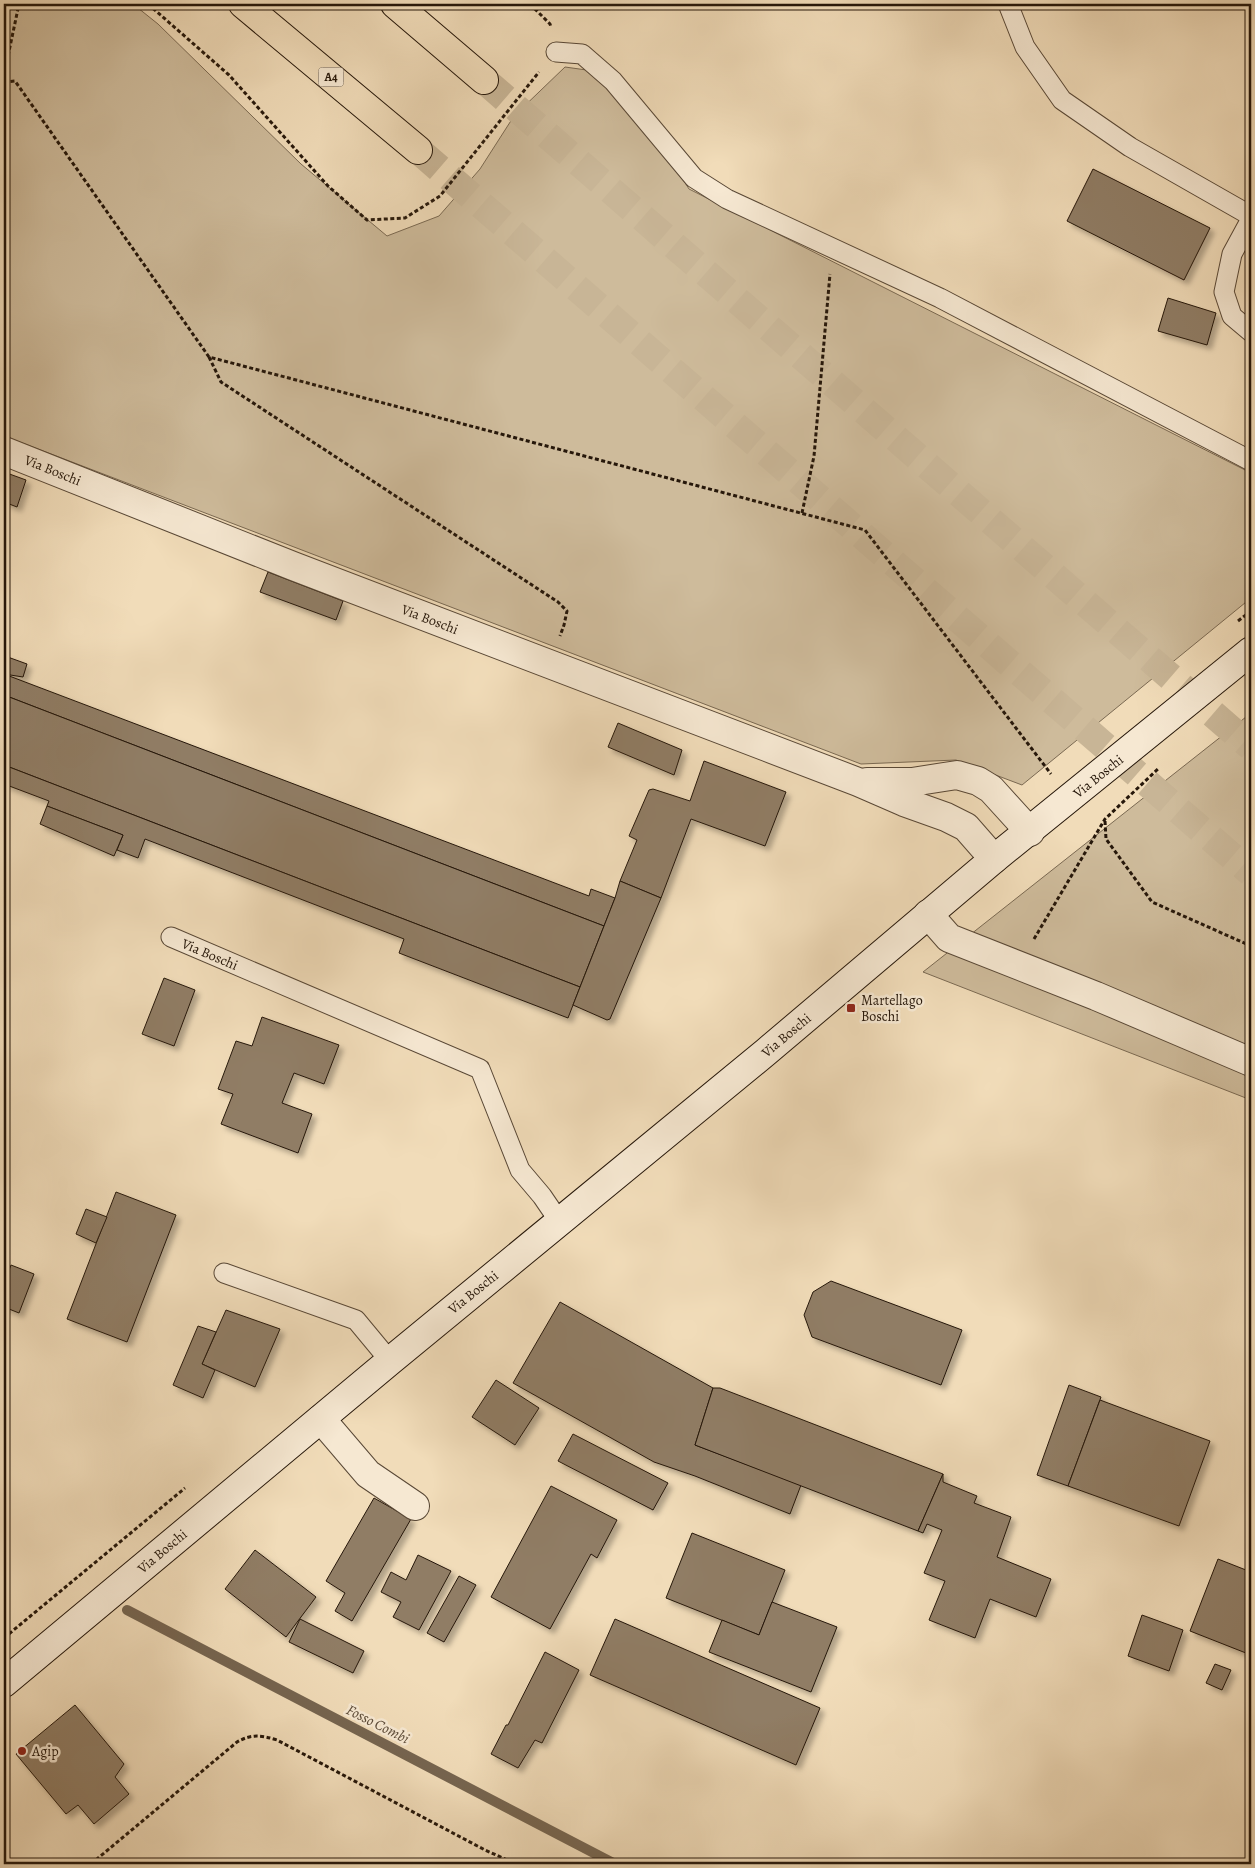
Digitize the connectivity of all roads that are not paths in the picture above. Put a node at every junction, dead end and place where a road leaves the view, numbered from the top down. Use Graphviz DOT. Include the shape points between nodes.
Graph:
graph roads {
  1 [pos="243,4"];
  2 [pos="395,4"];
  3 [pos="1008,4"];
  4 [pos="556,52"];
  5 [pos="484,80"];
  6 [pos="418,150"];
  7 [pos="1251,217"];
  8 [pos="1251,332"];
  9 [pos="4,451"];
  10 [pos="1251,461"];
  11 [pos="1251,651"];
  12 [pos="858,782"];
  13 [pos="1030,832"];
  14 [pos="994,859"];
  15 [pos="928,914"];
  16 [pos="171,937"];
  17 [pos="1251,1062"];
  18 [pos="560,1221"];
  19 [pos="224,1273"];
  20 [pos="390,1361"];
  21 [pos="321,1419"];
  22 [pos="415,1506"];
  23 [pos="4,1683"];
  1 -- 6 [label="highway, A4"];
  2 -- 5 [label="highway"];
  3 -- 7 [label="lane" via="1025,47 1062,100 1130,147"];
  4 -- 10 [label="lane" via="582,54 613,81 694,178 727,199 940,298"];
  7 -- 8 [label="lane" via="1232,254 1224,292 1232,316"];
  9 -- 12 [label="street, Via Boschi" via="293,566"];
  11 -- 13 [label="street, Via Boschi"];
  12 -- 13 [label="street" via="912,782 957,775 978,781 991,789"];
  12 -- 14 [label="street, Via Boschi" via="966,827"];
  13 -- 14 [label="street, Via Boschi"];
  14 -- 15 [label="street, Via Boschi"];
  15 -- 17 [label="street" via="949,938"];
  15 -- 18 [label="street, Via Boschi"];
  16 -- 18 [label="lane, Via Boschi" via="480,1069 520,1170"];
  18 -- 20 [label="street, Via Boschi"];
  19 -- 20 [label="lane" via="356,1320"];
  20 -- 21 [label="street, Via Boschi"];
  21 -- 22 [label="street" via="368,1474"];
  21 -- 23 [label="street, Via Boschi"];
}
